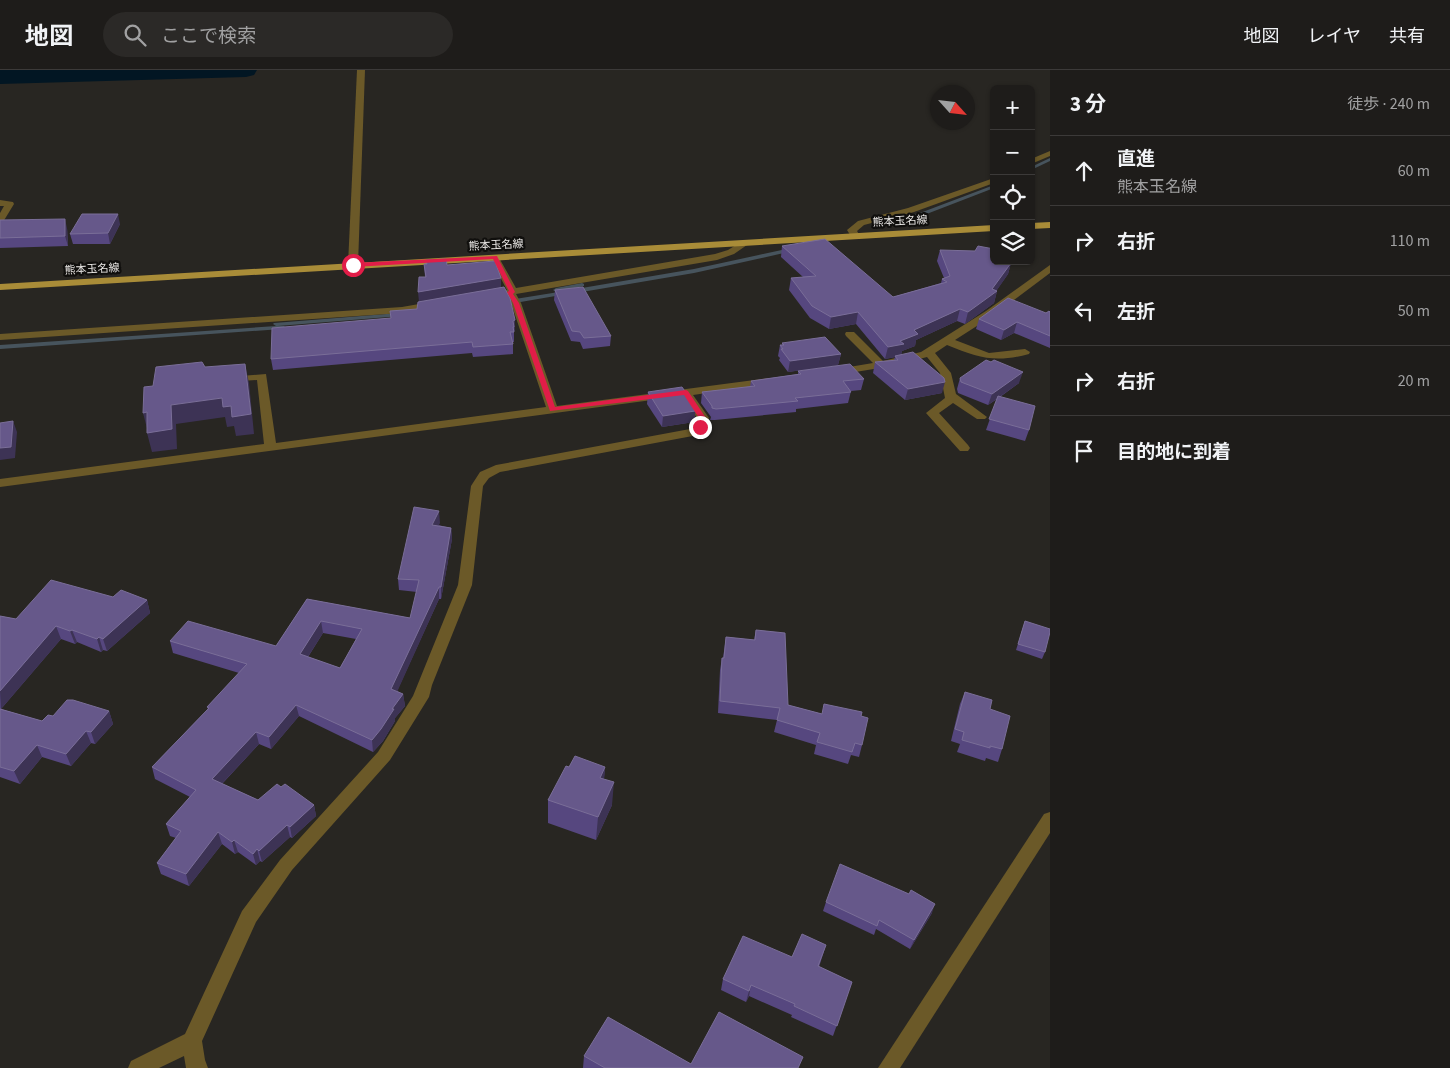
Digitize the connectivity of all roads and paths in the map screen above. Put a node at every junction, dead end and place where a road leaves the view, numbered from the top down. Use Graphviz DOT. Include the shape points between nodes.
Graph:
graph roads {
  1 [pos="360,70"];
  2 [pos="1050,152"];
  3 [pos="1035,160"];
  4 [pos="990,181"];
  5 [pos="0,203"];
  6 [pos="0,220"];
  7 [pos="1050,225"];
  8 [pos="1035,226"];
  9 [pos="990,228"];
  10 [pos="854,236"];
  11 [pos="744,242"];
  12 [pos="495,258"];
  13 [pos="353,265"];
  14 [pos="1050,268"];
  15 [pos="0,287"];
  16 [pos="512,296"];
  17 [pos="474,298"];
  18 [pos="447,302"];
  19 [pos="850,334"];
  20 [pos="0,337"];
  21 [pos="948,340"];
  22 [pos="928,352"];
  23 [pos="1025,352"];
  24 [pos="881,365"];
  25 [pos="823,374"];
  26 [pos="784,379"];
  27 [pos="214,382"];
  28 [pos="686,392"];
  29 [pos="950,395"];
  30 [pos="552,409"];
  31 [pos="981,417"];
  32 [pos="270,447"];
  33 [pos="964,448"];
  34 [pos="0,483"];
  35 [pos="1050,819"];
  36 [pos="192,1040"];
  37 [pos="138,1068"];
  38 [pos="198,1068"];
  39 [pos="888,1068"];
  1 -- 13 [label="street"];
  2 -- 3 [label="street"];
  4 -- 10 [label="street" via="911,210 861,223 852,230"];
  5 -- 6 [label="street" via="10,204"];
  7 -- 8 [label="main road"];
  9 -- 10 [label="main road, 熊本玉名線"];
  10 -- 11 [label="main road, 熊本玉名線"];
  11 -- 12 [label="main road, 熊本玉名線"];
  11 -- 16 [label="street" via="717,257"];
  12 -- 13 [label="main road, 熊本玉名線"];
  12 -- 16 [label="street"];
  13 -- 15 [label="main road, 熊本玉名線"];
  14 -- 21 [label="street"];
  16 -- 17 [label="street"];
  16 -- 30 [label="street"];
  18 -- 20 [label="street" via="402,310"];
  19 -- 24 [label="street"];
  21 -- 22 [label="street"];
  21 -- 23 [label="street" via="989,356"];
  22 -- 24 [label="street"];
  22 -- 29 [label="street" via="940,364 950,383"];
  24 -- 25 [label="street"];
  26 -- 28 [label="street"];
  27 -- 32 [label="street" via="262,376"];
  28 -- 30 [label="street"];
  28 -- 36 [label="street" via="703,418 694,432 496,468 484,474 477,486 465,585 421,698 384,756 286,865 249,917"];
  29 -- 31 [label="street"];
  29 -- 33 [label="street" via="950,399 932,413"];
  30 -- 32 [label="street"];
  32 -- 34 [label="street"];
  35 -- 39 [label="street"];
  36 -- 37 [label="street"];
  36 -- 38 [label="street"];
}
